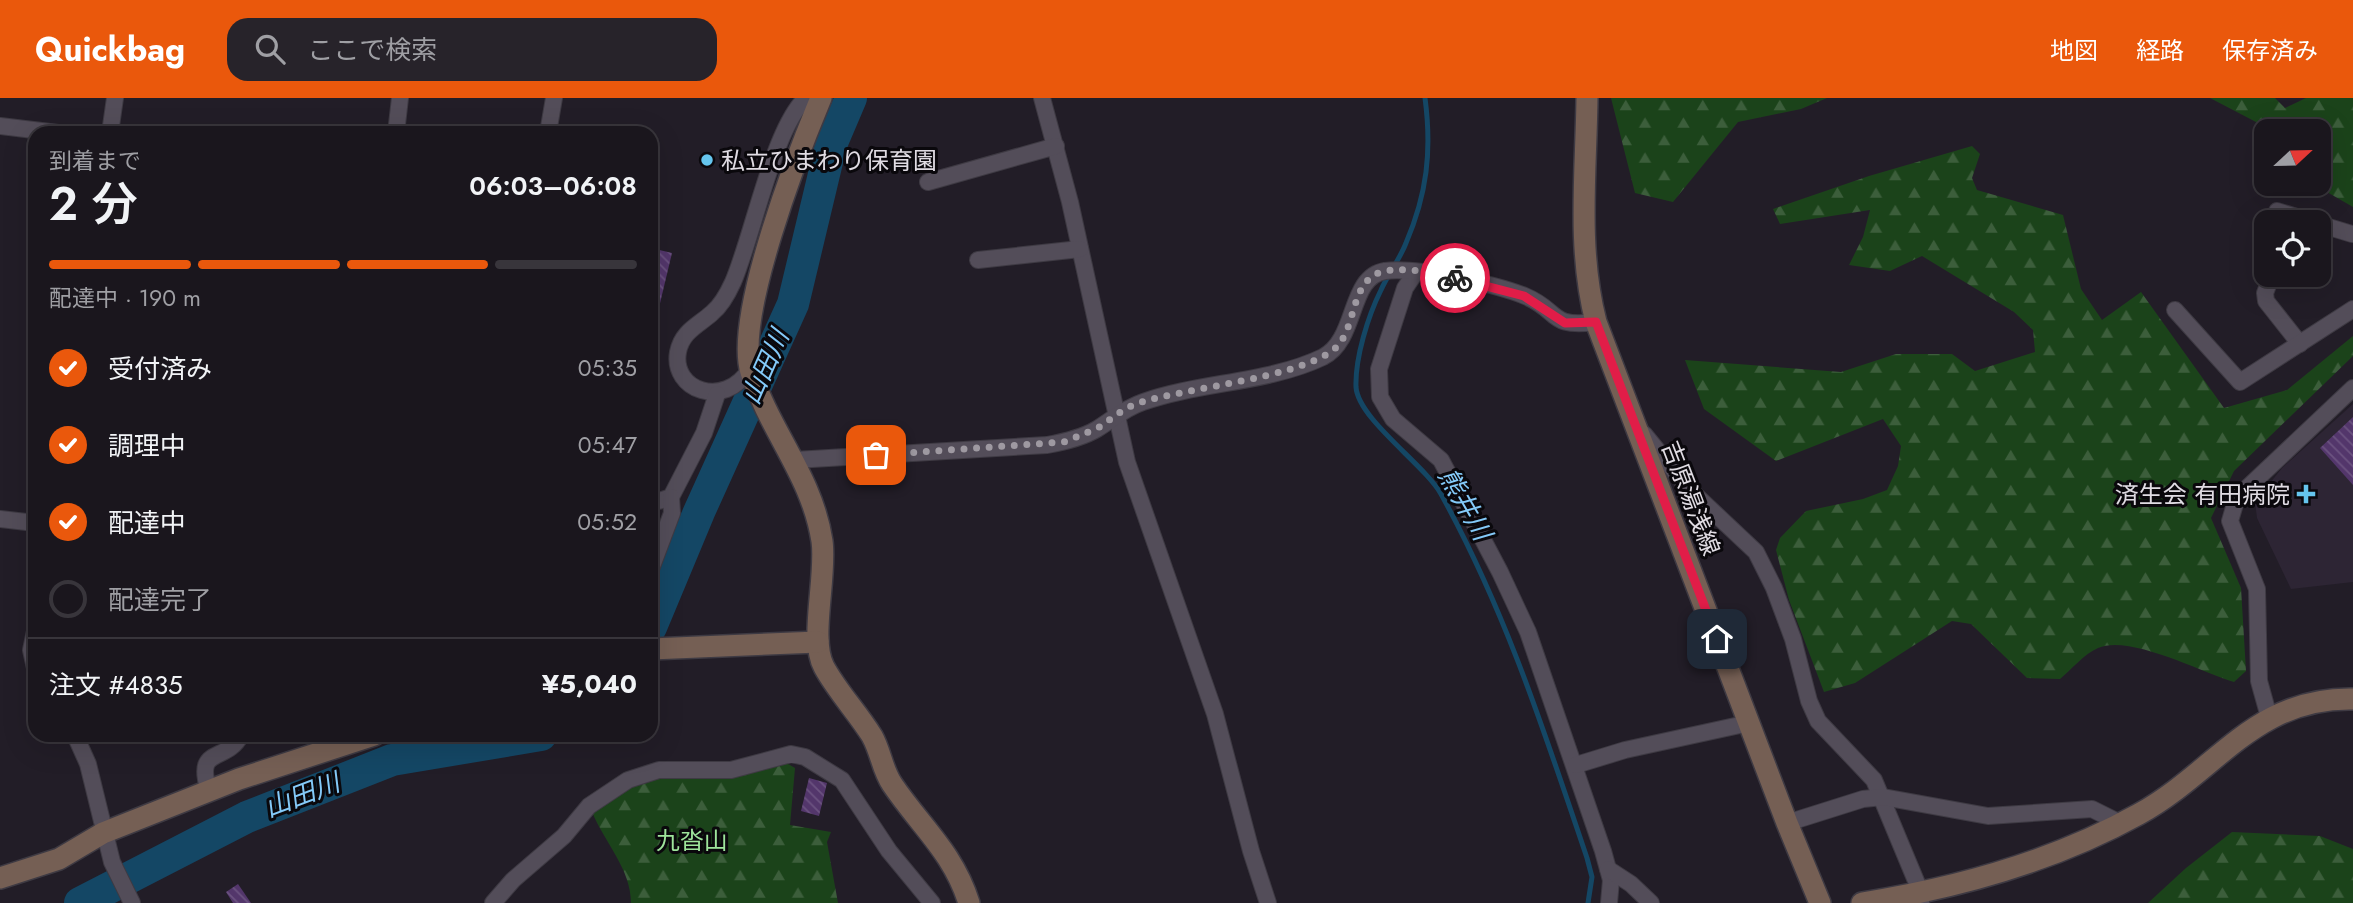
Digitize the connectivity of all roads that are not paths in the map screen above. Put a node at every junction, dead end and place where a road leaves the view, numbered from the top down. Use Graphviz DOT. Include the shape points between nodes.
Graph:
graph roads {
  1 [pos="115,98"];
  2 [pos="400,98"];
  3 [pos="554,98"];
  4 [pos="806,98"];
  5 [pos="821,98"];
  6 [pos="1042,98"];
  7 [pos="1587,98"];
  8 [pos="0,126"];
  9 [pos="111,126"];
  10 [pos="397,126"];
  11 [pos="549,126"];
  12 [pos="28,129"];
  13 [pos="1056,146"];
  14 [pos="928,182"];
  15 [pos="2331,228"];
  16 [pos="2352,234"];
  17 [pos="1080,249"];
  18 [pos="978,260"];
  19 [pos="1416,272"];
  20 [pos="2267,287"];
  21 [pos="2353,309"];
  22 [pos="2175,310"];
  23 [pos="1596,322"];
  24 [pos="2300,344"];
  25 [pos="750,369"];
  26 [pos="2353,388"];
  27 [pos="717,394"];
  28 [pos="1115,415"];
  29 [pos="1634,421"];
  30 [pos="796,460"];
  31 [pos="671,497"];
  32 [pos="658,501"];
  33 [pos="0,519"];
  34 [pos="28,522"];
  35 [pos="658,550"];
  36 [pos="818,642"];
  37 [pos="658,649"];
  38 [pos="2353,699"];
  39 [pos="2269,717"];
  40 [pos="1749,723"];
  41 [pos="78,742"];
  42 [pos="236,742"];
  43 [pos="353,742"];
  44 [pos="1576,765"];
  45 [pos="209,791"];
  46 [pos="1883,797"];
  47 [pos="1787,823"];
  48 [pos="2120,823"];
  49 [pos="103,833"];
  50 [pos="1608,869"];
  51 [pos="0,878"];
  52 [pos="1921,898"];
  53 [pos="132,903"];
  54 [pos="493,903"];
  55 [pos="932,903"];
  56 [pos="969,903"];
  57 [pos="1268,903"];
  58 [pos="1609,903"];
  59 [pos="1650,903"];
  60 [pos="1820,903"];
  61 [pos="1862,903"];
  1 -- 9 [label="street"];
  2 -- 10 [label="street"];
  3 -- 11 [label="street"];
  4 -- 27 [label="street" via="779,148 730,288 714,312 690,330 678,348 679,367 686,379"];
  5 -- 25 [label="street" via="766,257 752,316"];
  6 -- 13 [label="street"];
  7 -- 23 [label="street, 吉原湯浅線" via="1584,246"];
  8 -- 12 [label="street"];
  13 -- 14 [label="street"];
  13 -- 17 [label="street"];
  15 -- 16 [label="street"];
  17 -- 18 [label="street"];
  17 -- 28 [label="street"];
  19 -- 23 [label="street" via="1524,296 1565,323"];
  19 -- 28 [label="street" via="1383,271 1366,281 1345,335 1323,356 1258,376 1162,396"];
  19 -- 44 [label="street" via="1405,288 1379,369 1380,397 1393,419 1441,460 1525,624"];
  20 -- 24 [label="street" via="2266,300"];
  21 -- 24 [label="street"];
  22 -- 24 [label="street" via="2240,382"];
  23 -- 29 [label="street, 吉原湯浅線"];
  25 -- 27 [label="street" via="740,383"];
  25 -- 30 [label="street"];
  26 -- 39 [label="street" via="2245,490 2230,521 2257,589 2259,681"];
  27 -- 31 [label="street" via="704,433"];
  28 -- 30 [label="street" via="1080,437 1047,445"];
  28 -- 57 [label="street" via="1127,462 1215,714"];
  29 -- 40 [label="street, 吉原湯浅線"];
  29 -- 46 [label="street" via="1689,489 1756,552 1793,639 1818,721 1874,780"];
  30 -- 36 [label="street" via="814,503 822,543"];
  31 -- 32 [label="street"];
  31 -- 35 [label="street" via="672,513"];
  33 -- 34 [label="street"];
  36 -- 37 [label="street"];
  36 -- 56 [label="street" via="822,664 872,736 890,782 950,857"];
  38 -- 39 [label="street" via="2312,702"];
  39 -- 48 [label="street" via="2196,775"];
  40 -- 44 [label="street"];
  40 -- 47 [label="street, 吉原湯浅線"];
  41 -- 49 [label="street" via="88,764"];
  42 -- 45 [label="street" via="206,762 203,769"];
  43 -- 45 [label="street"];
  44 -- 50 [label="street"];
  45 -- 49 [label="street"];
  46 -- 47 [label="street"];
  46 -- 48 [label="street" via="1988,816 2092,808"];
  46 -- 52 [label="street"];
  47 -- 60 [label="street, 吉原湯浅線"];
  48 -- 52 [label="street" via="2063,850"];
  49 -- 51 [label="street" via="59,859"];
  49 -- 53 [label="street"];
  50 -- 58 [label="street"];
  50 -- 59 [label="street"];
  52 -- 61 [label="street"];
  54 -- 55 [label="street" via="589,806 628,780 659,770 731,770 791,754 805,757 842,780 889,851"];
}
